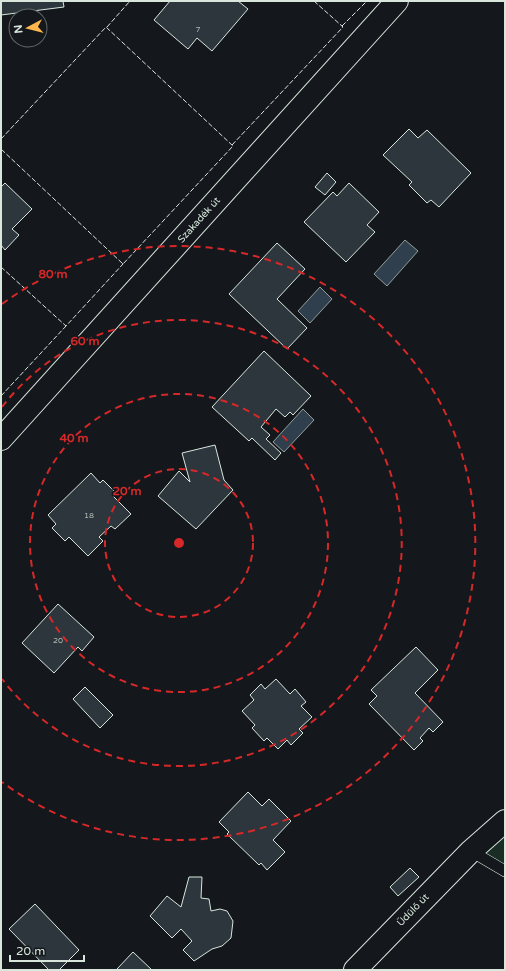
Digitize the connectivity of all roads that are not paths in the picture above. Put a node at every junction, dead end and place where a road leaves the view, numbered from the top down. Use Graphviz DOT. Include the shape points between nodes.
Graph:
graph roads {
  1 [pos="397,1"];
  2 [pos="1,439"];
  3 [pos="505,821"];
  4 [pos="471,851"];
  5 [pos="505,871"];
  6 [pos="356,970"];
  1 -- 2 [label="street, Szakadék út"];
  3 -- 4 [label="street, Üdülő út"];
  4 -- 5 [label="lane"];
  4 -- 6 [label="street, Üdülő út"];
}
